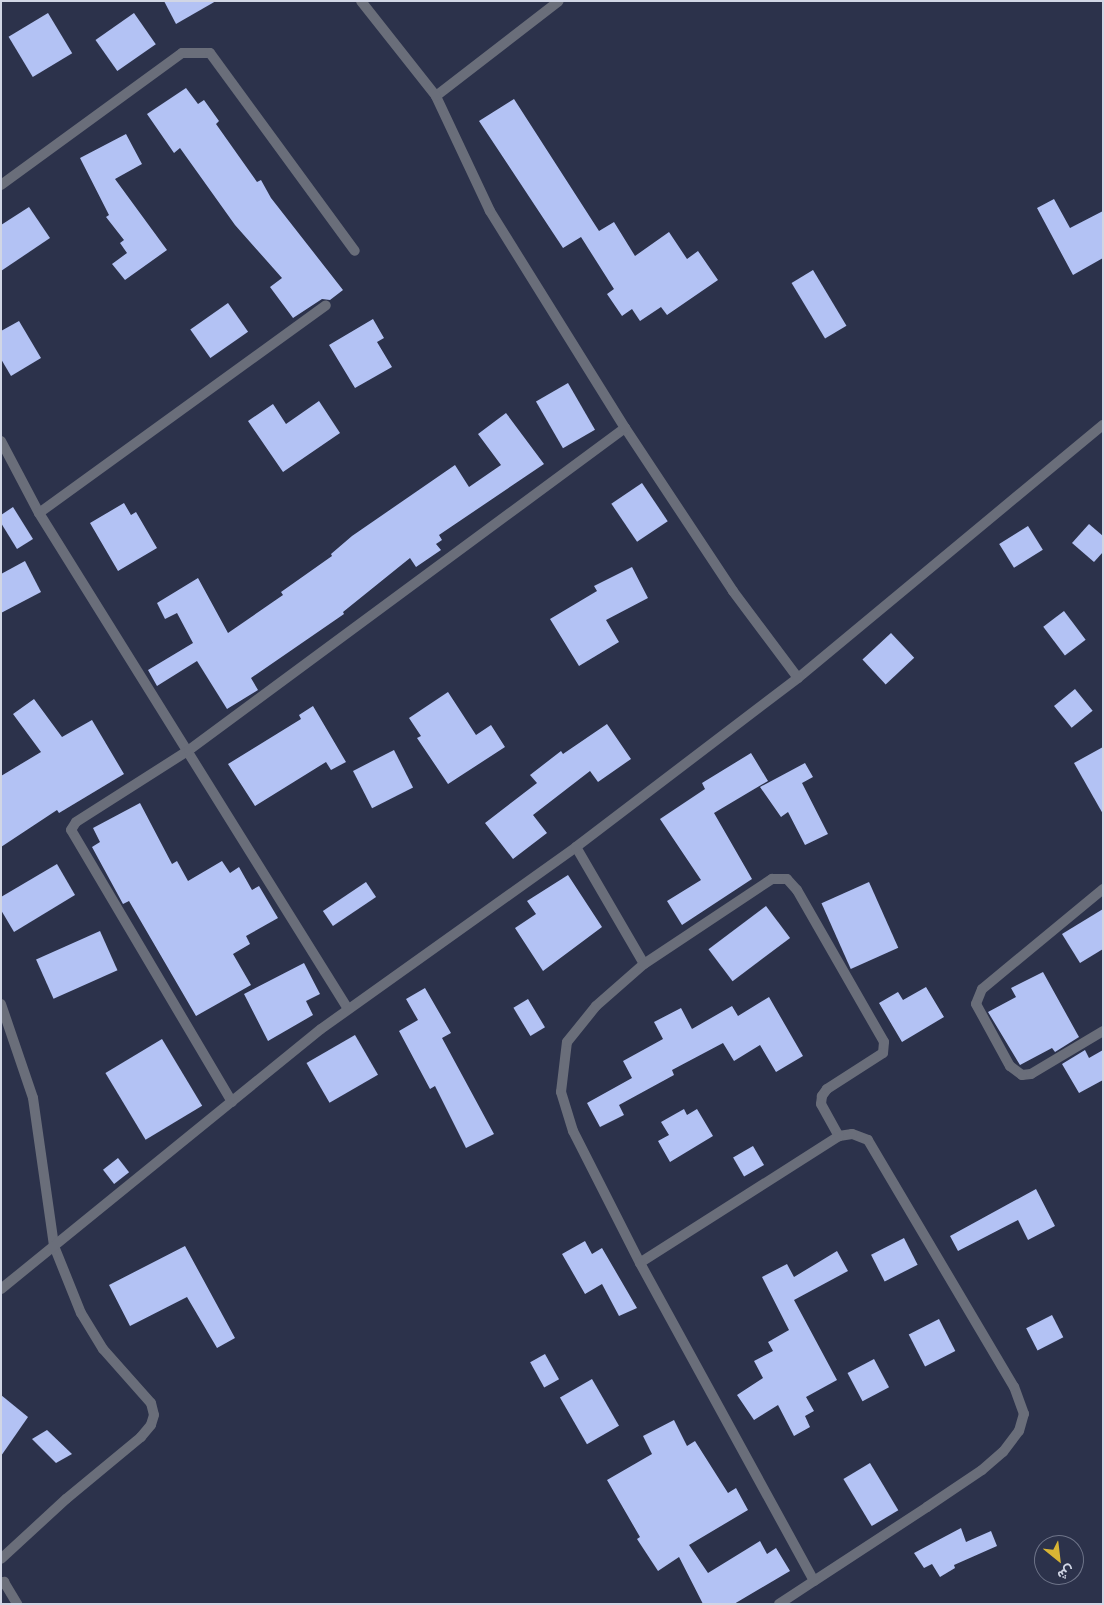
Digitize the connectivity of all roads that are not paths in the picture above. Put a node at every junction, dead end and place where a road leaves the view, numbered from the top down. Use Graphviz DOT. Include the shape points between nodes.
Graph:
graph roads {
  1 [pos="361,1"];
  2 [pos="559,1"];
  3 [pos="436,96"];
  4 [pos="1,185"];
  5 [pos="355,251"];
  6 [pos="326,305"];
  7 [pos="1103,425"];
  8 [pos="625,428"];
  9 [pos="1,441"];
  10 [pos="39,513"];
  11 [pos="798,678"];
  12 [pos="189,750"];
  13 [pos="576,847"];
  14 [pos="1103,889"];
  15 [pos="644,964"];
  16 [pos="1,1004"];
  17 [pos="348,1009"];
  18 [pos="1103,1032"];
  19 [pos="232,1102"];
  20 [pos="839,1136"];
  21 [pos="54,1246"];
  22 [pos="640,1264"];
  23 [pos="1,1289"];
  24 [pos="1,1559"];
  25 [pos="814,1581"];
  26 [pos="2,1582"];
  27 [pos="17,1604"];
  28 [pos="779,1604"];
  1 -- 3 [label="street"];
  2 -- 3 [label="street"];
  3 -- 8 [label="street" via="490,211"];
  4 -- 5 [label="street" via="182,53 210,54"];
  6 -- 10 [label="street"];
  7 -- 11 [label="street"];
  8 -- 11 [label="street" via="732,591"];
  8 -- 12 [label="street"];
  9 -- 10 [label="street"];
  10 -- 12 [label="street"];
  11 -- 13 [label="street"];
  12 -- 17 [label="street"];
  12 -- 19 [label="street" via="76,822 71,830"];
  13 -- 15 [label="street"];
  13 -- 17 [label="street"];
  14 -- 18 [label="street" via="982,989 976,1004 1010,1066 1022,1075 1030,1074"];
  15 -- 20 [label="street" via="772,879 786,879 797,890 884,1042 883,1053 827,1089 822,1096 821,1104"];
  15 -- 22 [label="street" via="596,1006 566,1042 561,1092 573,1131"];
  16 -- 21 [label="street" via="33,1098"];
  17 -- 19 [label="street"];
  19 -- 21 [label="street"];
  20 -- 22 [label="street"];
  20 -- 25 [label="street" via="852,1134 868,1140 1014,1387 1024,1414 1014,1438 982,1470"];
  21 -- 23 [label="street"];
  21 -- 24 [label="street" via="80,1313 103,1349 151,1403 154,1415 151,1425 141,1437 66,1499"];
  22 -- 25 [label="street"];
  25 -- 28 [label="street"];
  26 -- 27 [label="street"];
}
